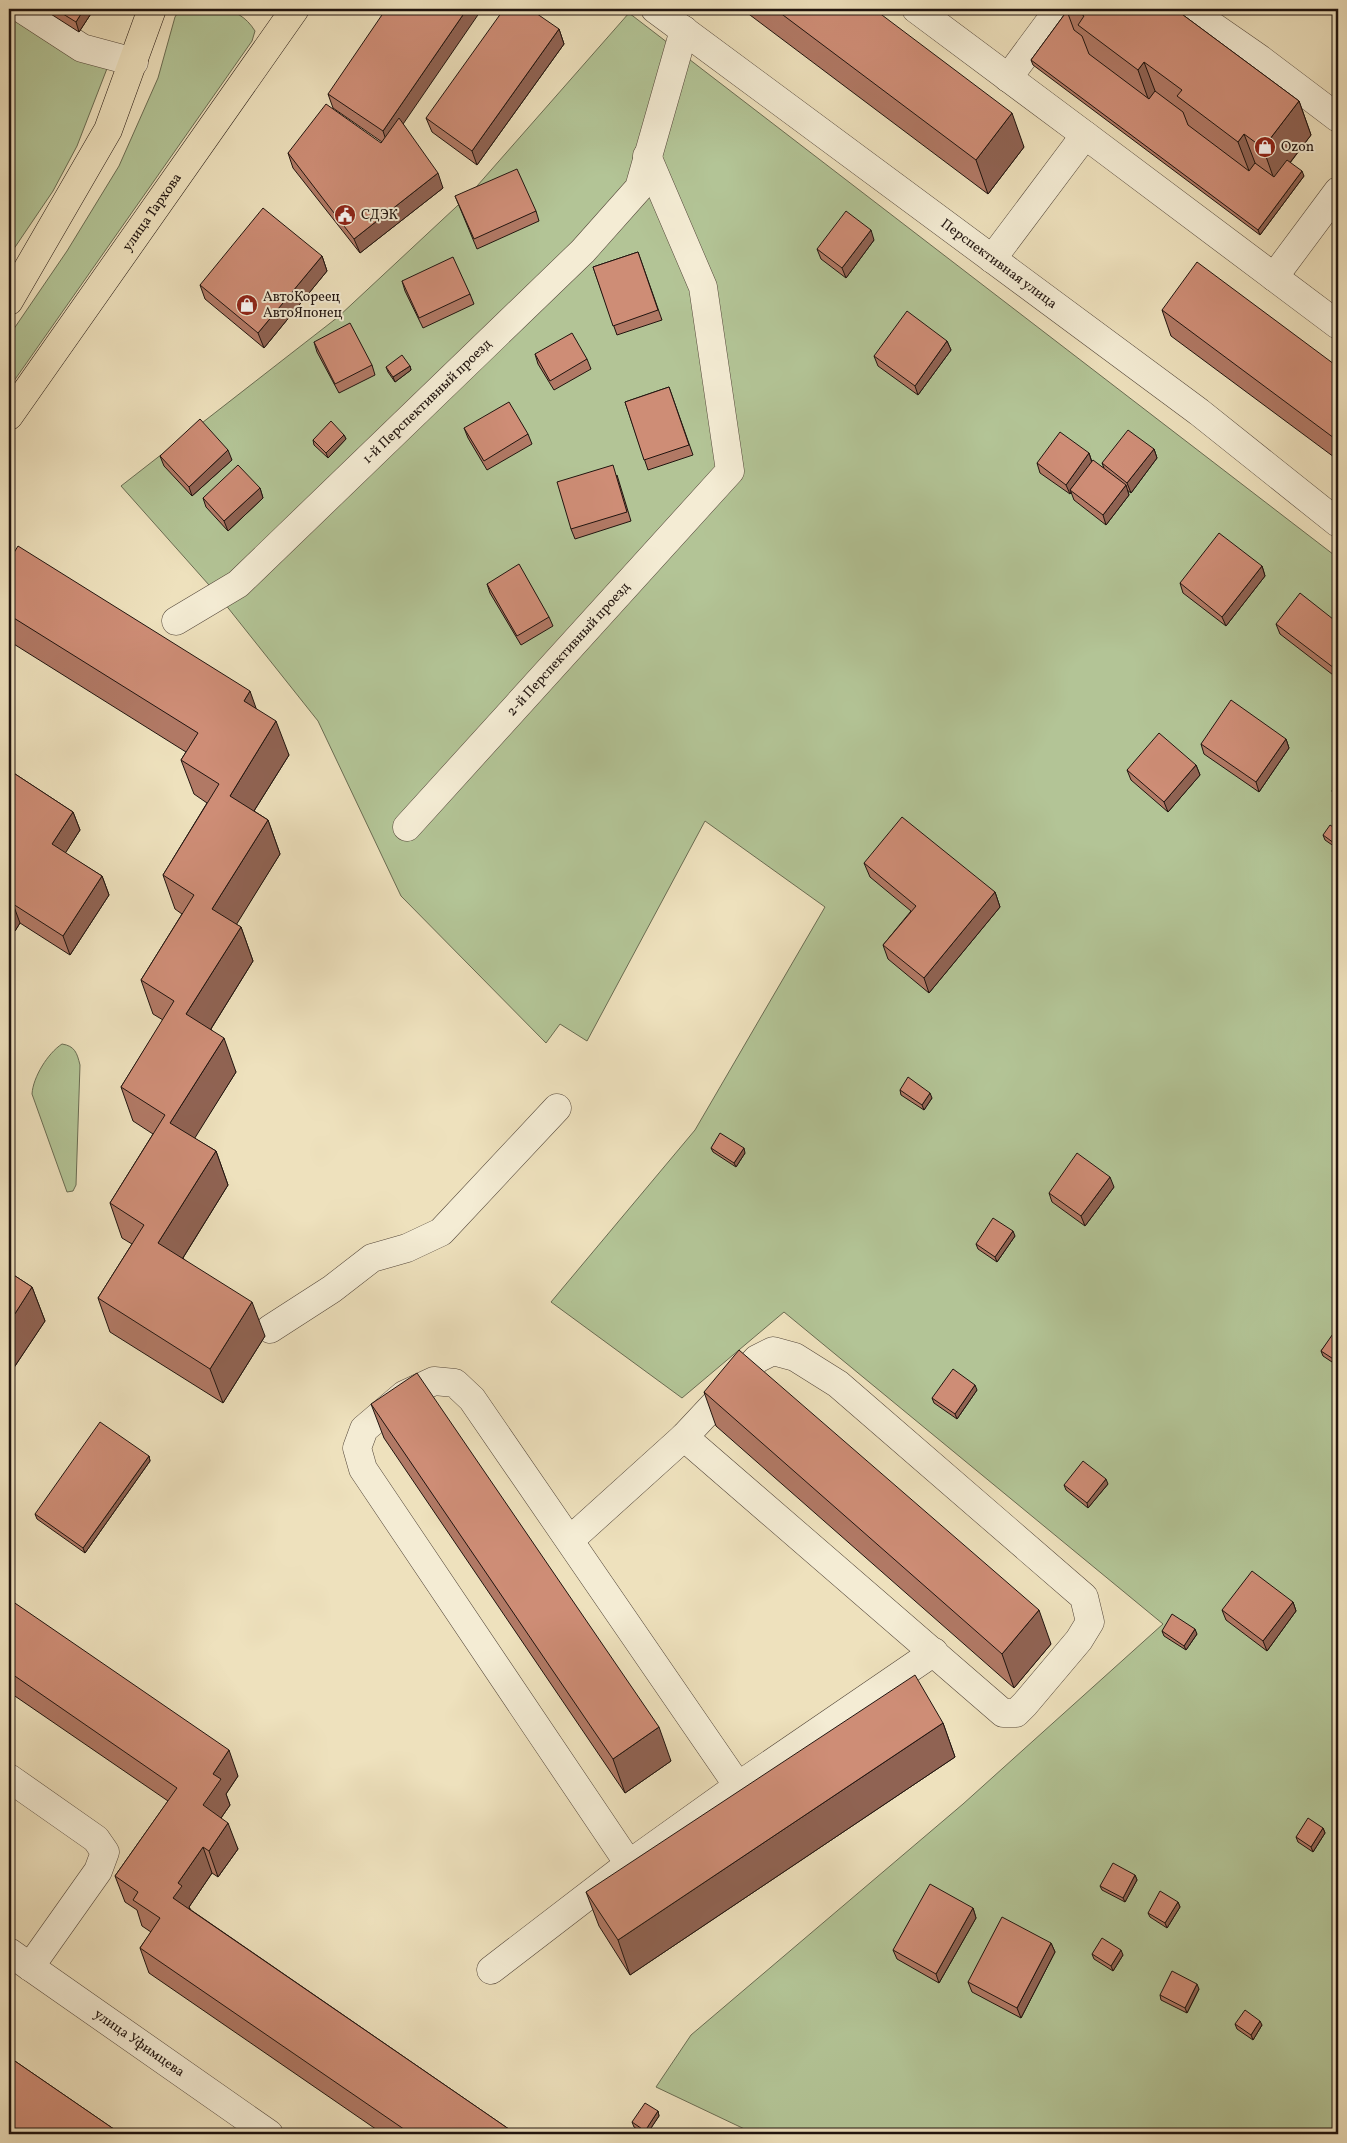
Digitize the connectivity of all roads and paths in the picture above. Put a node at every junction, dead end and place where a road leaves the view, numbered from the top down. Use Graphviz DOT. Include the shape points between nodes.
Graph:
graph roads {
  1 [pos="22,9"];
  2 [pos="152,9"];
  3 [pos="295,9"];
  4 [pos="655,9"];
  5 [pos="916,9"];
  6 [pos="1059,9"];
  7 [pos="1188,9"];
  8 [pos="684,30"];
  9 [pos="134,62"];
  10 [pos="1008,78"];
  11 [pos="1338,118"];
  12 [pos="1085,135"];
  13 [pos="647,156"];
  14 [pos="1338,192"];
  15 [pos="992,259"];
  16 [pos="1274,277"];
  17 [pos="9,301"];
  18 [pos="1338,325"];
  19 [pos="9,416"];
  20 [pos="1338,523"];
  21 [pos="176,621"];
  22 [pos="407,827"];
  23 [pos="557,1108"];
  24 [pos="270,1328"];
  25 [pos="684,1437"];
  26 [pos="570,1540"];
  27 [pos="934,1652"];
  28 [pos="9,1778"];
  29 [pos="738,1786"];
  30 [pos="629,1864"];
  31 [pos="20,1959"];
  32 [pos="491,1970"];
  33 [pos="269,2134"];
  1 -- 9 [label="street" via="82,48"];
  2 -- 9 [label="main road"];
  3 -- 19 [label="main road, улица Тархова"];
  4 -- 8 [label="street, Перспективная улица"];
  5 -- 10 [label="street"];
  6 -- 10 [label="street"];
  7 -- 11 [label="street"];
  8 -- 13 [label="street, 1-й Перспективный проезд"];
  8 -- 15 [label="street, Перспективная улица"];
  9 -- 17 [label="main road" via="108,130"];
  10 -- 12 [label="street"];
  12 -- 15 [label="street"];
  12 -- 16 [label="street"];
  13 -- 21 [label="street, 1-й Перспективный проезд" via="639,188 583,251 238,584"];
  13 -- 22 [label="street, 2-й Перспективный проезд" via="703,286 730,471"];
  14 -- 16 [label="street"];
  15 -- 20 [label="street, Перспективная улица" via="1199,412"];
  16 -- 18 [label="street"];
  23 -- 24 [label="street" via="441,1232 407,1248 372,1258 332,1289"];
  25 -- 26 [label="street"];
  25 -- 27 [label="street"];
  25 -- 27 [label="street" via="757,1359 773,1351 795,1357 838,1384 1084,1597 1090,1622 1079,1640 1016,1713 1003,1713"];
  26 -- 29 [label="street"];
  26 -- 30 [label="street" via="472,1399 455,1383 434,1381 404,1395 364,1429 357,1448 363,1469"];
  27 -- 29 [label="street"];
  28 -- 31 [label="street" via="96,1839 105,1852 98,1871"];
  29 -- 30 [label="street"];
  30 -- 32 [label="street"];
  31 -- 33 [label="street, улица Уфимцева"];
}
